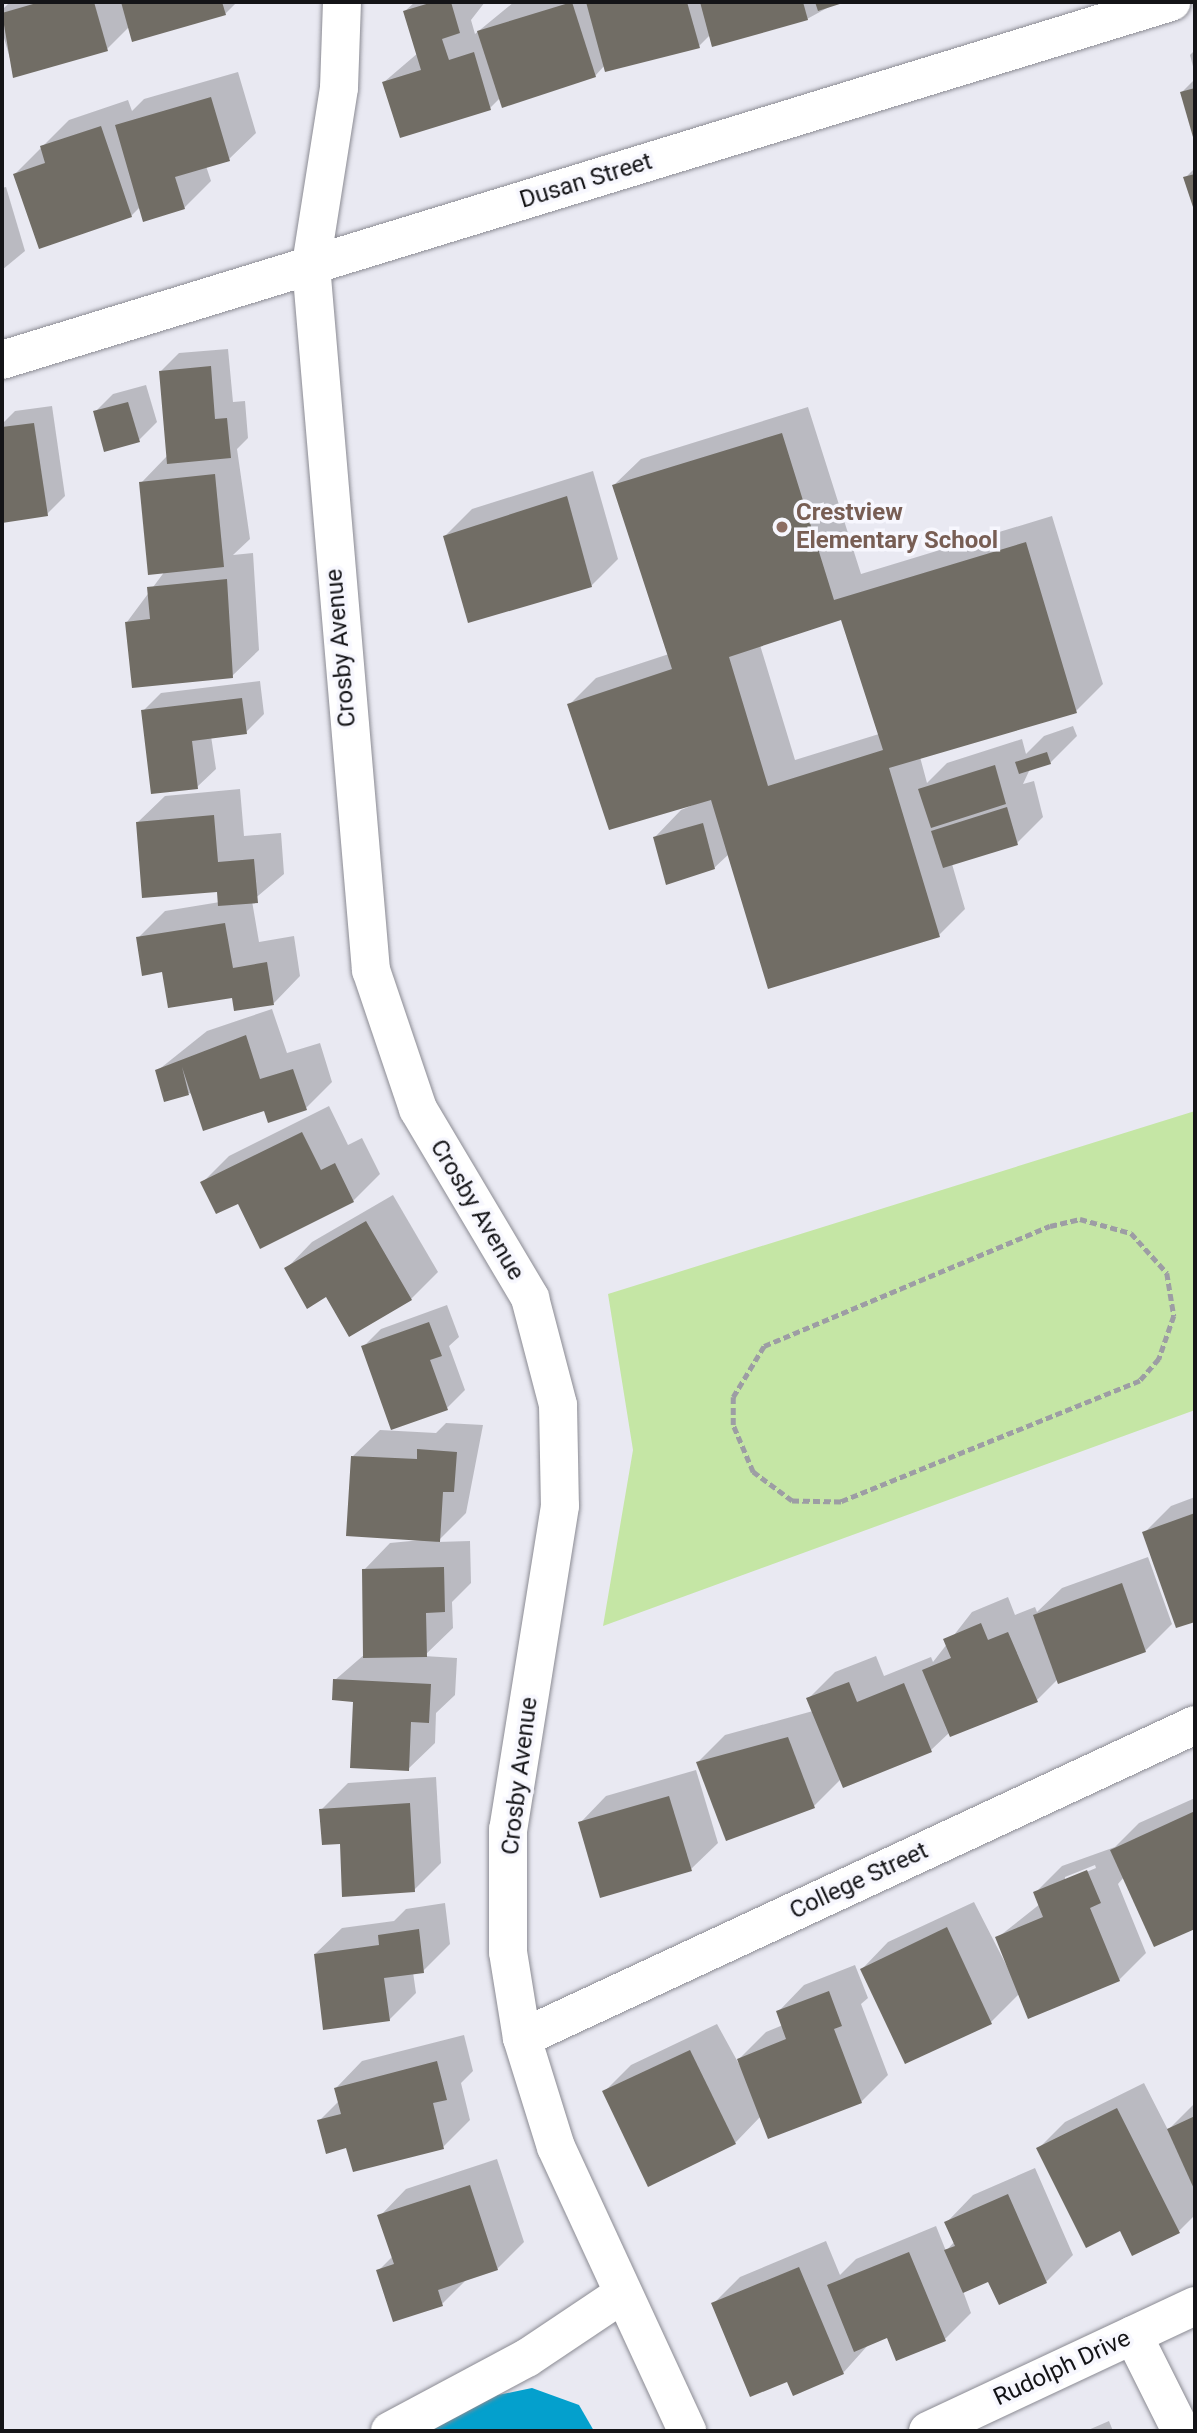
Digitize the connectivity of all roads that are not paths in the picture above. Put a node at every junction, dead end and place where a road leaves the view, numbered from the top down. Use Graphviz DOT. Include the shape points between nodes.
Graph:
graph roads {
  1 [pos="342,2"];
  2 [pos="1171,2"];
  3 [pos="311,265"];
  4 [pos="2,360"];
  5 [pos="1195,1725"];
  6 [pos="522,2038"];
  7 [pos="621,2295"];
  8 [pos="1195,2306"];
  9 [pos="1133,2335"];
  10 [pos="390,2431"];
  11 [pos="687,2431"];
  12 [pos="928,2431"];
  13 [pos="1181,2431"];
  1 -- 3 [label="street, Crosby Avenue" via="339,88"];
  2 -- 3 [label="street, Dusan Street"];
  3 -- 4 [label="street, Dusan Street"];
  3 -- 6 [label="street, Crosby Avenue" via="371,970 418,1109 530,1298 558,1405 560,1506 508,1829 508,1952"];
  5 -- 6 [label="street, College Street"];
  6 -- 7 [label="street, Crosby Avenue" via="556,2147"];
  7 -- 10 [label="street" via="527,2358"];
  7 -- 11 [label="street, Crosby Avenue"];
  8 -- 9 [label="street, Rudolph Drive"];
  9 -- 12 [label="street, Rudolph Drive"];
  9 -- 13 [label="street"];
}
